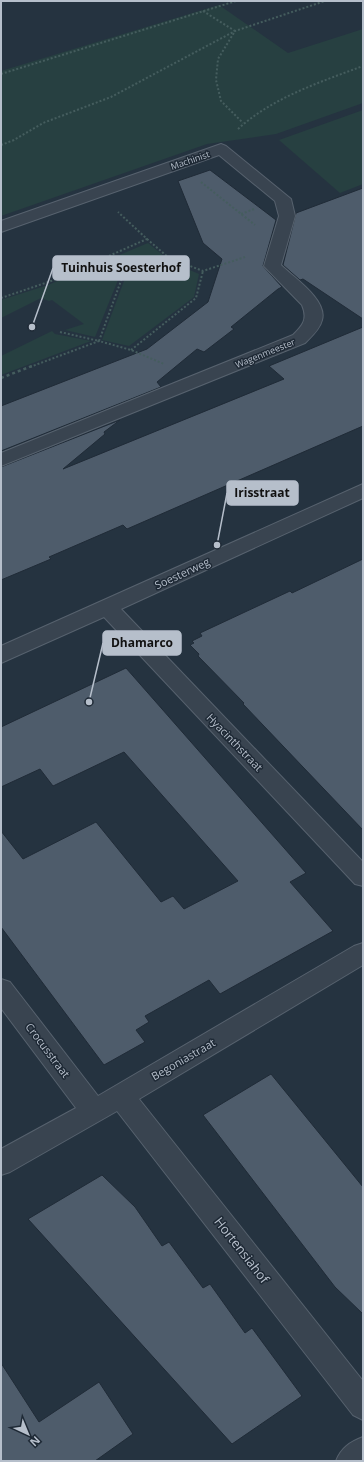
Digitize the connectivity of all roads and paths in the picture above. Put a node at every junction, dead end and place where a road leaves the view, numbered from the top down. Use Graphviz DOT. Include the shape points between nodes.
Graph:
graph roads {
  1 [pos="236,1"];
  2 [pos="325,1"];
  3 [pos="203,11"];
  4 [pos="235,31"];
  5 [pos="363,66"];
  6 [pos="1,74"];
  7 [pos="243,123"];
  8 [pos="1,145"];
  9 [pos="221,150"];
  10 [pos="178,164"];
  11 [pos="97,193"];
  12 [pos="1,227"];
  13 [pos="147,239"];
  14 [pos="277,249"];
  15 [pos="169,258"];
  16 [pos="203,271"];
  17 [pos="1,298"];
  18 [pos="60,332"];
  19 [pos="99,342"];
  20 [pos="131,350"];
  21 [pos="1,378"];
  22 [pos="198,380"];
  23 [pos="1,460"];
  24 [pos="362,491"];
  25 [pos="106,607"];
  26 [pos="1,655"];
  27 [pos="363,877"];
  28 [pos="363,953"];
  29 [pos="1,989"];
  30 [pos="121,1096"];
  31 [pos="94,1111"];
  32 [pos="1,1164"];
  33 [pos="363,1405"];
  34 [pos="363,1452"];
  35 [pos="351,1461"];
  1 -- 3 [label="path"];
  2 -- 4 [label="path"];
  3 -- 4 [label="path"];
  3 -- 6 [label="path"];
  4 -- 7 [label="path" via="218,58 216,80 221,100"];
  4 -- 8 [label="path" via="111,97 43,123"];
  5 -- 7 [label="path, Machinist" via="285,99"];
  7 -- 9 [label="path, Machinist"];
  9 -- 10 [label="street, Machinist"];
  9 -- 14 [label="street, Wagenmeester" via="283,199 287,216"];
  10 -- 11 [label="street, Machinist"];
  10 -- 14 [label="path"];
  11 -- 12 [label="street, Machinist"];
  11 -- 13 [label="path"];
  13 -- 15 [label="path"];
  13 -- 17 [label="path" via="57,280"];
  14 -- 16 [label="path"];
  14 -- 22 [label="street, Wagenmeester" via="272,266 308,298 313,309 314,319 309,329 299,339"];
  15 -- 16 [label="path"];
  15 -- 19 [label="path" via="130,271 122,278"];
  16 -- 20 [label="path" via="196,298"];
  18 -- 19 [label="path"];
  19 -- 20 [label="path"];
  19 -- 21 [label="path"];
  20 -- 22 [label="path"];
  22 -- 23 [label="street, Wagenmeester"];
  24 -- 25 [label="street, Soesterweg"];
  25 -- 26 [label="street, Soesterweg"];
  25 -- 27 [label="street, Hyacinthstraat"];
  28 -- 30 [label="street, Begoniastraat"];
  29 -- 31 [label="street, Crocusstraat"];
  30 -- 31 [label="street, Begoniastraat"];
  30 -- 33 [label="street, Hortensiahof"];
  31 -- 32 [label="street, Begoniastraat"];
  34 -- 35 [label="street"];
}
